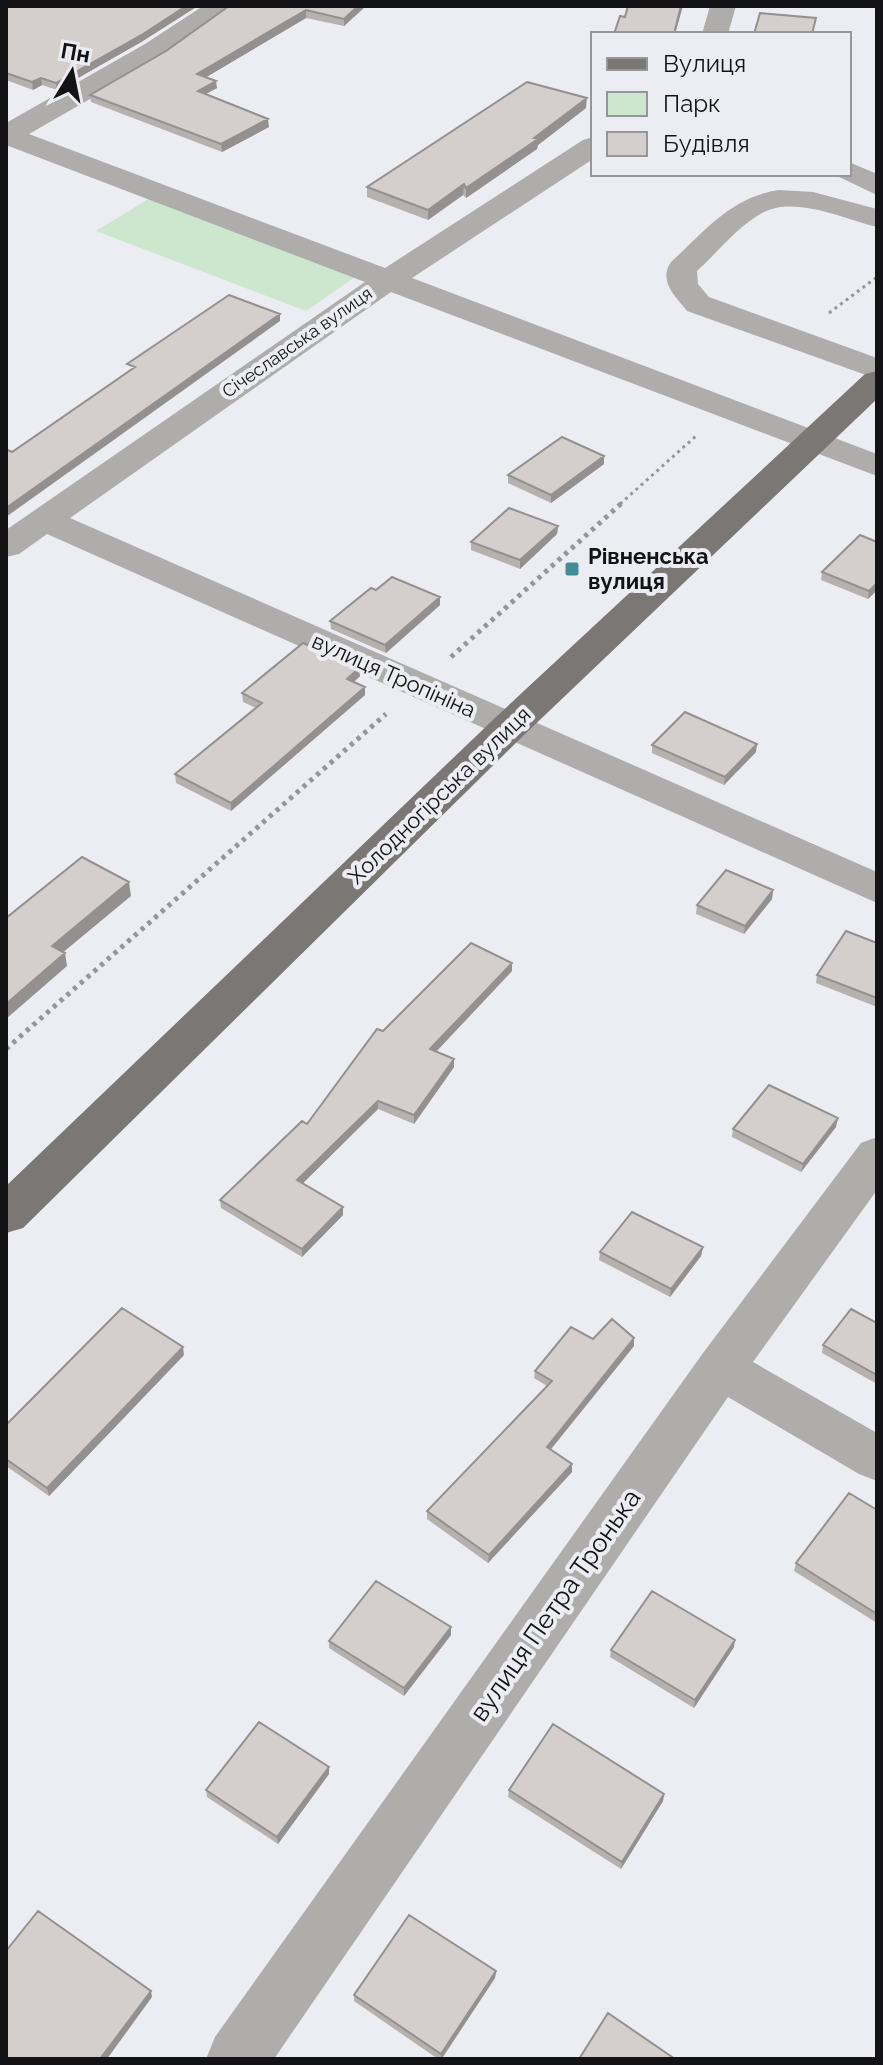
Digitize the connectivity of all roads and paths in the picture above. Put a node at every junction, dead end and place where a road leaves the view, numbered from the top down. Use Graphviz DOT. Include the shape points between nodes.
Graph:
graph roads {
  1 [pos="221,6"];
  2 [pos="723,6"];
  3 [pos="716,32"];
  4 [pos="6,135"];
  5 [pos="591,147"];
  6 [pos="851,172"];
  7 [pos="877,186"];
  8 [pos="877,218"];
  9 [pos="385,282"];
  10 [pos="877,369"];
  11 [pos="877,381"];
  12 [pos="812,441"];
  13 [pos="877,466"];
  14 [pos="43,519"];
  15 [pos="6,546"];
  16 [pos="510,726"];
  17 [pos="877,889"];
  18 [pos="877,1155"];
  19 [pos="6,1215"];
  20 [pos="721,1368"];
  21 [pos="877,1459"];
  22 [pos="237,2059"];
  1 -- 4 [label="street"];
  2 -- 3 [label="street"];
  4 -- 9 [label="street"];
  5 -- 9 [label="street, Січеславська вулиця"];
  6 -- 7 [label="street"];
  8 -- 10 [label="street" via="816,201 781,198 752,205 682,269 682,285 698,304"];
  9 -- 12 [label="street"];
  9 -- 14 [label="street, Січеславська вулиця"];
  11 -- 12 [label="main road, Холодногірська вулиця"];
  12 -- 13 [label="street"];
  12 -- 16 [label="main road, Холодногірська вулиця"];
  14 -- 15 [label="street, Січеславська вулиця"];
  14 -- 16 [label="street, вулиця Тропініна"];
  16 -- 17 [label="street, вулиця Тропініна"];
  16 -- 19 [label="main road, Холодногірська вулиця"];
  18 -- 20 [label="street, вулиця Петра Тронька"];
  20 -- 21 [label="street"];
  20 -- 22 [label="street, вулиця Петра Тронька"];
}
